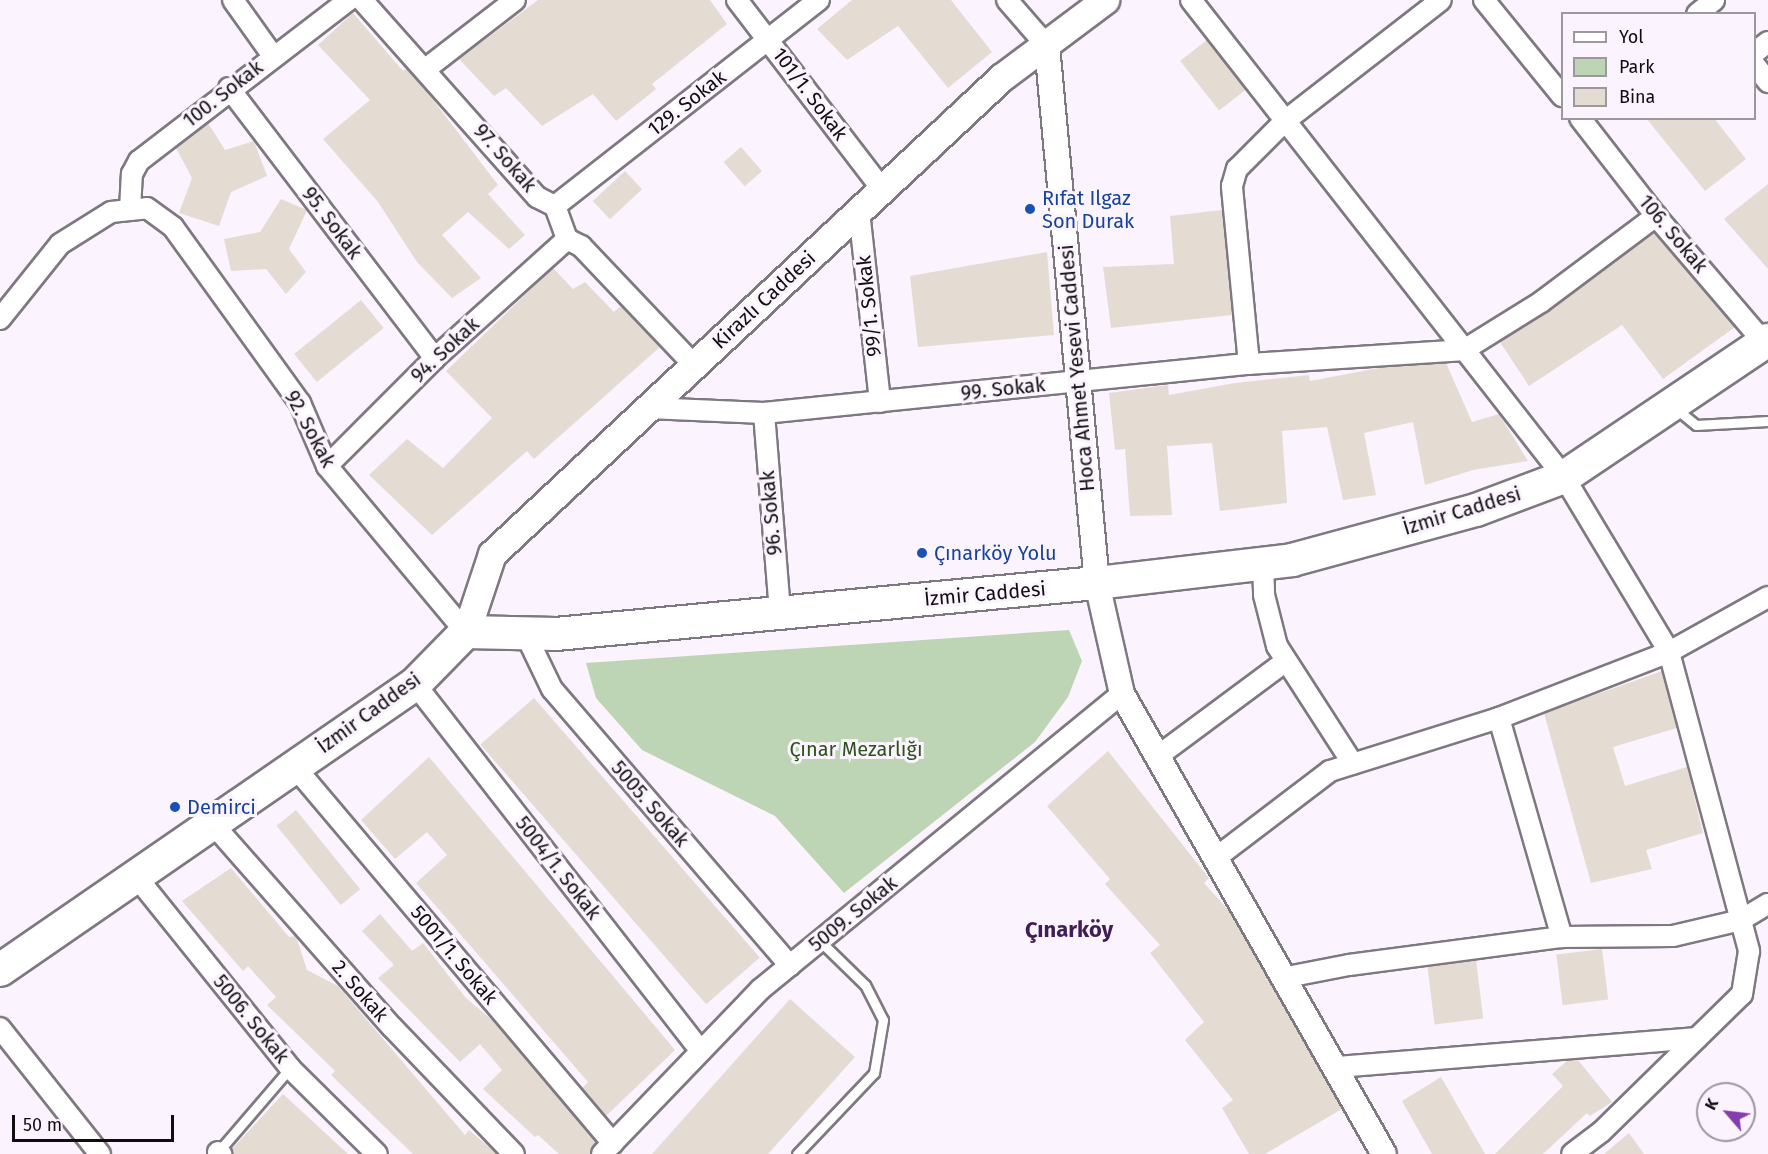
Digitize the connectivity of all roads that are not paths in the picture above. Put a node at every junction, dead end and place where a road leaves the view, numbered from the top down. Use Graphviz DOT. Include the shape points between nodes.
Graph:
graph roads {
  1 [pos="233,0"];
  2 [pos="349,0"];
  3 [pos="362,0"];
  4 [pos="515,0"];
  5 [pos="737,0"];
  6 [pos="819,0"];
  7 [pos="1006,0"];
  8 [pos="1105,0"];
  9 [pos="1191,0"];
  10 [pos="1441,0"];
  11 [pos="1484,0"];
  12 [pos="769,39"];
  13 [pos="1768,42"];
  14 [pos="1047,46"];
  15 [pos="1756,52"];
  16 [pos="273,56"];
  17 [pos="1756,65"];
  18 [pos="427,68"];
  19 [pos="1768,82"];
  20 [pos="229,88"];
  21 [pos="1561,94"];
  22 [pos="1582,120"];
  23 [pos="1285,121"];
  24 [pos="882,189"];
  25 [pos="555,206"];
  26 [pos="130,210"];
  27 [pos="859,211"];
  28 [pos="1656,216"];
  29 [pos="567,239"];
  30 [pos="0,319"];
  31 [pos="1767,343"];
  32 [pos="1464,350"];
  33 [pos="435,358"];
  34 [pos="1249,364"];
  35 [pos="694,365"];
  36 [pos="1078,381"];
  37 [pos="880,402"];
  38 [pos="1671,405"];
  39 [pos="648,408"];
  40 [pos="764,412"];
  41 [pos="1768,420"];
  42 [pos="327,466"];
  43 [pos="1564,477"];
  44 [pos="1263,563"];
  45 [pos="1097,583"];
  46 [pos="1768,597"];
  47 [pos="780,613"];
  48 [pos="466,632"];
  49 [pos="525,633"];
  50 [pos="1669,652"];
  51 [pos="1286,661"];
  52 [pos="415,684"];
  53 [pos="1122,694"];
  54 [pos="1499,718"];
  55 [pos="1158,756"];
  56 [pos="1353,764"];
  57 [pos="294,766"];
  58 [pos="212,823"];
  59 [pos="1217,857"];
  60 [pos="135,875"];
  61 [pos="1768,904"];
  62 [pos="1741,920"];
  63 [pos="1562,937"];
  64 [pos="820,941"];
  65 [pos="789,966"];
  66 [pos="0,970"];
  67 [pos="1287,977"];
  68 [pos="0,1028"];
  69 [pos="1697,1038"];
  70 [pos="701,1052"];
  71 [pos="1338,1067"];
  72 [pos="291,1068"];
  73 [pos="608,1148"];
  74 [pos="218,1153"];
  75 [pos="100,1154"];
  76 [pos="377,1154"];
  77 [pos="514,1154"];
  78 [pos="797,1154"];
  79 [pos="1384,1154"];
  80 [pos="1572,1154"];
  1 -- 16 [label="street"];
  2 -- 16 [label="street, 100. Sokak"];
  3 -- 18 [label="street, 97. Sokak"];
  4 -- 18 [label="street"];
  5 -- 12 [label="street, 101/1. Sokak"];
  6 -- 12 [label="street, 129. Sokak"];
  7 -- 14 [label="street"];
  8 -- 14 [label="main road, Kirazlı Caddesi"];
  9 -- 23 [label="street"];
  10 -- 23 [label="street"];
  11 -- 21 [label="street"];
  12 -- 24 [label="street, 101/1. Sokak"];
  12 -- 25 [label="street, 129. Sokak"];
  13 -- 15 [label="street"];
  14 -- 24 [label="main road, Kirazlı Caddesi" via="1002,77"];
  14 -- 36 [label="street, Hoca Ahmet Yesevi Caddesi"];
  16 -- 20 [label="street, 100. Sokak"];
  17 -- 19 [label="street"];
  18 -- 25 [label="street, 97. Sokak" via="537,197"];
  20 -- 26 [label="street, 100. Sokak" via="139,161 132,174"];
  20 -- 33 [label="street, 95. Sokak"];
  22 -- 28 [label="street, 106. Sokak"];
  23 -- 32 [label="street"];
  23 -- 34 [label="street" via="1237,169 1232,186"];
  24 -- 27 [label="main road, Kirazlı Caddesi"];
  25 -- 29 [label="street, 97. Sokak"];
  26 -- 30 [label="street" via="111,212 60,244"];
  26 -- 42 [label="street, 92. Sokak" via="147,208 173,227 300,404"];
  27 -- 35 [label="main road, Kirazlı Caddesi"];
  27 -- 37 [label="street, 99/1. Sokak"];
  28 -- 31 [label="street, 106. Sokak"];
  28 -- 32 [label="street" via="1541,302"];
  29 -- 33 [label="street, 94. Sokak"];
  29 -- 35 [label="street" via="581,246"];
  31 -- 38 [label="main road, İzmir Caddesi"];
  32 -- 34 [label="street, 99. Sokak"];
  32 -- 43 [label="street"];
  33 -- 42 [label="street, 94. Sokak"];
  34 -- 36 [label="street, 99. Sokak"];
  35 -- 39 [label="main road, Kirazlı Caddesi"];
  36 -- 37 [label="street, 99. Sokak"];
  36 -- 45 [label="street, Hoca Ahmet Yesevi Caddesi"];
  37 -- 40 [label="street, 99. Sokak"];
  38 -- 41 [label="lane" via="1696,425"];
  38 -- 43 [label="main road, İzmir Caddesi"];
  39 -- 40 [label="street, 99. Sokak"];
  39 -- 48 [label="main road, Kirazlı Caddesi" via="492,554"];
  40 -- 47 [label="street, 96. Sokak"];
  42 -- 48 [label="street, 92. Sokak"];
  43 -- 44 [label="main road, İzmir Caddesi" via="1476,510 1292,560"];
  43 -- 50 [label="street"];
  44 -- 45 [label="main road, İzmir Caddesi"];
  44 -- 51 [label="street" via="1264,595"];
  45 -- 47 [label="main road, İzmir Caddesi"];
  45 -- 53 [label="street, Hoca Ahmet Yesevi Caddesi"];
  46 -- 50 [label="street"];
  47 -- 49 [label="main road, İzmir Caddesi"];
  48 -- 49 [label="main road, İzmir Caddesi"];
  48 -- 52 [label="main road, İzmir Caddesi"];
  49 -- 65 [label="street, 5005. Sokak" via="552,690"];
  50 -- 54 [label="street"];
  50 -- 62 [label="street"];
  51 -- 55 [label="street"];
  51 -- 56 [label="street"];
  52 -- 57 [label="main road, İzmir Caddesi"];
  52 -- 70 [label="street, 5004/1. Sokak"];
  53 -- 55 [label="street, Hoca Ahmet Yesevi Caddesi"];
  53 -- 64 [label="street, 5009. Sokak"];
  54 -- 56 [label="street"];
  54 -- 63 [label="street"];
  55 -- 59 [label="street, Hoca Ahmet Yesevi Caddesi"];
  56 -- 59 [label="street" via="1330,771"];
  57 -- 58 [label="main road, İzmir Caddesi"];
  57 -- 73 [label="street, 5001/1. Sokak"];
  58 -- 60 [label="main road, İzmir Caddesi"];
  58 -- 77 [label="street, 2. Sokak" via="392,1027"];
  59 -- 67 [label="street, Hoca Ahmet Yesevi Caddesi"];
  60 -- 66 [label="main road, İzmir Caddesi"];
  60 -- 72 [label="street, 5006. Sokak"];
  61 -- 62 [label="street"];
  62 -- 63 [label="street" via="1673,936"];
  62 -- 69 [label="street" via="1749,951 1742,994"];
  63 -- 67 [label="street"];
  64 -- 65 [label="street, 5009. Sokak"];
  64 -- 78 [label="lane" via="865,985 883,1020 874,1072"];
  65 -- 70 [label="street, 5009. Sokak"];
  67 -- 71 [label="street, Hoca Ahmet Yesevi Caddesi"];
  68 -- 75 [label="street"];
  69 -- 71 [label="street"];
  69 -- 80 [label="street"];
  70 -- 73 [label="street, 5009. Sokak"];
  71 -- 79 [label="street, Hoca Ahmet Yesevi Caddesi"];
  72 -- 74 [label="lane"];
  72 -- 76 [label="street, 5006. Sokak"];
}
